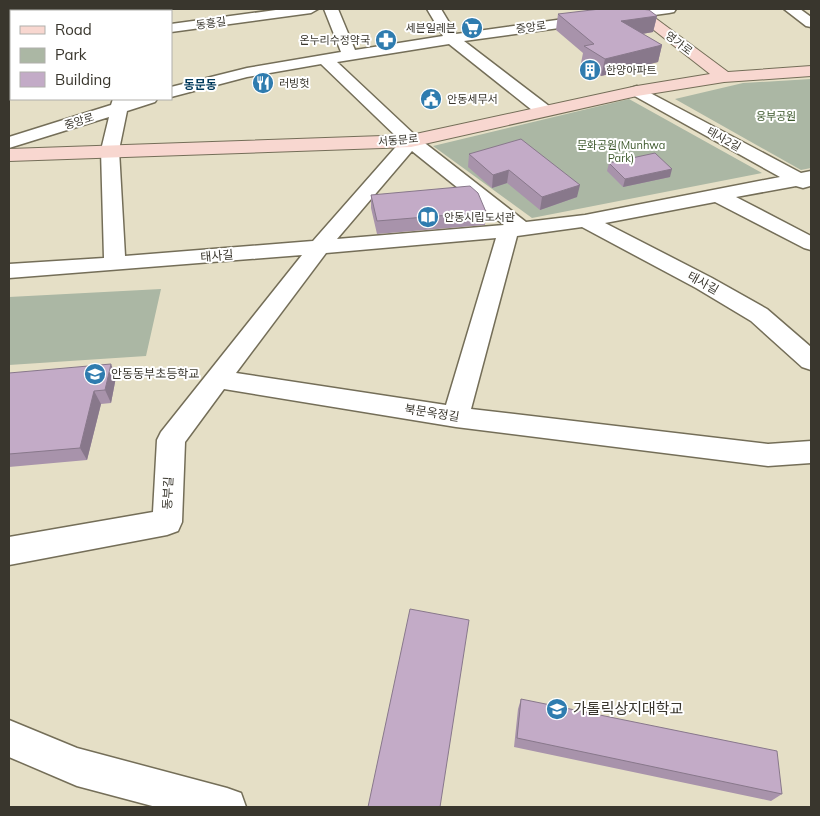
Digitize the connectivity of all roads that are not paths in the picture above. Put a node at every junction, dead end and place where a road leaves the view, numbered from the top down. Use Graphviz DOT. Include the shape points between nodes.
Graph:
graph roads {
  1 [pos="311,9"];
  2 [pos="331,9"];
  3 [pos="434,9"];
  4 [pos="669,9"];
  5 [pos="791,9"];
  6 [pos="636,10"];
  7 [pos="811,23"];
  8 [pos="172,28"];
  9 [pos="452,39"];
  10 [pos="350,55"];
  11 [pos="325,59"];
  12 [pos="811,71"];
  13 [pos="724,77"];
  14 [pos="637,91"];
  15 [pos="172,92"];
  16 [pos="143,100"];
  17 [pos="121,104"];
  18 [pos="543,110"];
  19 [pos="411,141"];
  20 [pos="9,143"];
  21 [pos="110,150"];
  22 [pos="9,154"];
  23 [pos="807,181"];
  24 [pos="717,195"];
  25 [pos="585,221"];
  26 [pos="515,230"];
  27 [pos="811,244"];
  28 [pos="319,247"];
  29 [pos="115,264"];
  30 [pos="9,271"];
  31 [pos="811,361"];
  32 [pos="219,380"];
  33 [pos="456,417"];
  34 [pos="811,452"];
  35 [pos="9,551"];
  36 [pos="9,738"];
  37 [pos="227,807"];
  1 -- 8 [label="street, 동흥길"];
  2 -- 10 [label="street"];
  3 -- 9 [label="street"];
  4 -- 6 [label="street, 중앙로"];
  5 -- 7 [label="street"];
  6 -- 9 [label="street, 중앙로"];
  6 -- 13 [label="street, 영가로"];
  9 -- 10 [label="street, 중앙로"];
  9 -- 18 [label="street"];
  10 -- 11 [label="street, 중앙로"];
  11 -- 15 [label="street, 중앙로" via="207,80"];
  11 -- 19 [label="street"];
  12 -- 13 [label="street, 서동문로"];
  13 -- 14 [label="street, 서동문로"];
  14 -- 18 [label="street, 서동문로"];
  14 -- 23 [label="street, 태사2길"];
  16 -- 17 [label="street, 중앙로"];
  17 -- 20 [label="street, 중앙로"];
  17 -- 21 [label="street"];
  18 -- 19 [label="street, 서동문로"];
  19 -- 21 [label="street, 서동문로"];
  19 -- 26 [label="street"];
  19 -- 28 [label="street"];
  21 -- 22 [label="street, 서동문로"];
  21 -- 29 [label="street"];
  23 -- 24 [label="street, 태사길"];
  24 -- 25 [label="street, 태사길"];
  24 -- 27 [label="street"];
  25 -- 26 [label="street, 태사길"];
  25 -- 31 [label="street, 태사길" via="759,315"];
  26 -- 28 [label="street, 태사길"];
  26 -- 33 [label="street"];
  28 -- 29 [label="street, 태사길"];
  28 -- 32 [label="street"];
  29 -- 30 [label="street, 태사길"];
  32 -- 33 [label="street, 북문옥정길"];
  32 -- 35 [label="street, 동부길" via="171,440 167,522"];
  33 -- 34 [label="street, 북문옥정길" via="768,455"];
  36 -- 37 [label="street" via="77,767"];
}
